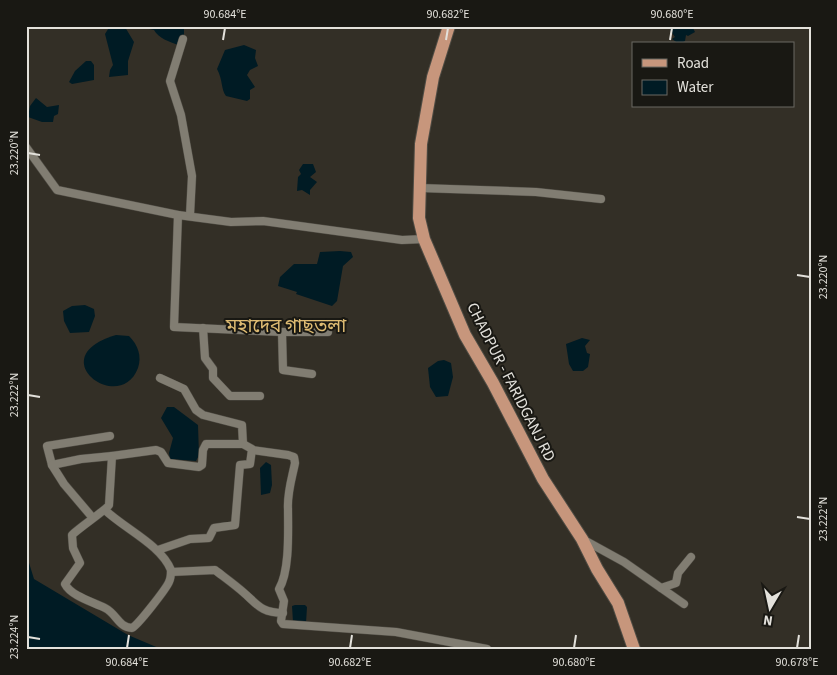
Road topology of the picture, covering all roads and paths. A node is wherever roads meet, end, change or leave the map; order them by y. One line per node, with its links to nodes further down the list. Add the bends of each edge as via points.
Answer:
1 (449, 26): 4 (main road, CHADPUR - FARIDGANJ RD, via 434,77 421,144)
2 (183, 39): 7 (street, via 170,81 181,115 192,176)
3 (26, 147): 6 (street, via 57,190)
4 (420, 188): 5 (street, via 536,192); 8 (main road, CHADPUR - FARIDGANJ RD, via 419,218)
5 (601, 199)
6 (178, 215): 7 (street); 9 (street, via 174,327)
7 (190, 215): 8 (street, via 231,222 263,221 402,240)
8 (424, 239): 22 (main road, CHADPUR - FARIDGANJ RD, via 465,335 543,479)
9 (203, 328): 10 (street); 14 (street, via 205,358 215,380 230,396)
10 (282, 332): 11 (street); 12 (street, via 283,370)
11 (328, 332)
12 (312, 374)
13 (160, 378): 16 (street, via 184,389 196,410 203,415 242,425)
14 (260, 396)
15 (110, 436): 19 (street, via 47,446)
16 (243, 444): 17 (street); 18 (street, via 206,444 199,467 168,462 162,452 156,450)
17 (252, 450): 23 (street, via 250,464 240,466 235,525 214,528 208,538 190,538); 28 (street, via 288,455 294,457 295,462 288,499 287,559 279,589 284,601)
18 (112, 456): 19 (street); 20 (street, via 110,497)
19 (52, 465): 21 (street)
20 (105, 510): 21 (street); 23 (street)
21 (92, 517): 25 (street, via 72,535 73,548 80,563 66,580 67,588 108,609 122,625 132,628 141,622 168,584)
22 (582, 539): 26 (street, via 624,562); 30 (main road, CHADPUR - FARIDGANJ RD, via 618,602)
23 (158, 550): 25 (street)
24 (690, 557): 26 (street, via 678,573 676,583)
25 (171, 572): 28 (street, via 215,570 255,605)
26 (661, 588): 27 (street)
27 (684, 604)
28 (283, 613): 29 (street, via 281,621 286,625 396,632)
29 (487, 649)
30 (634, 649)

